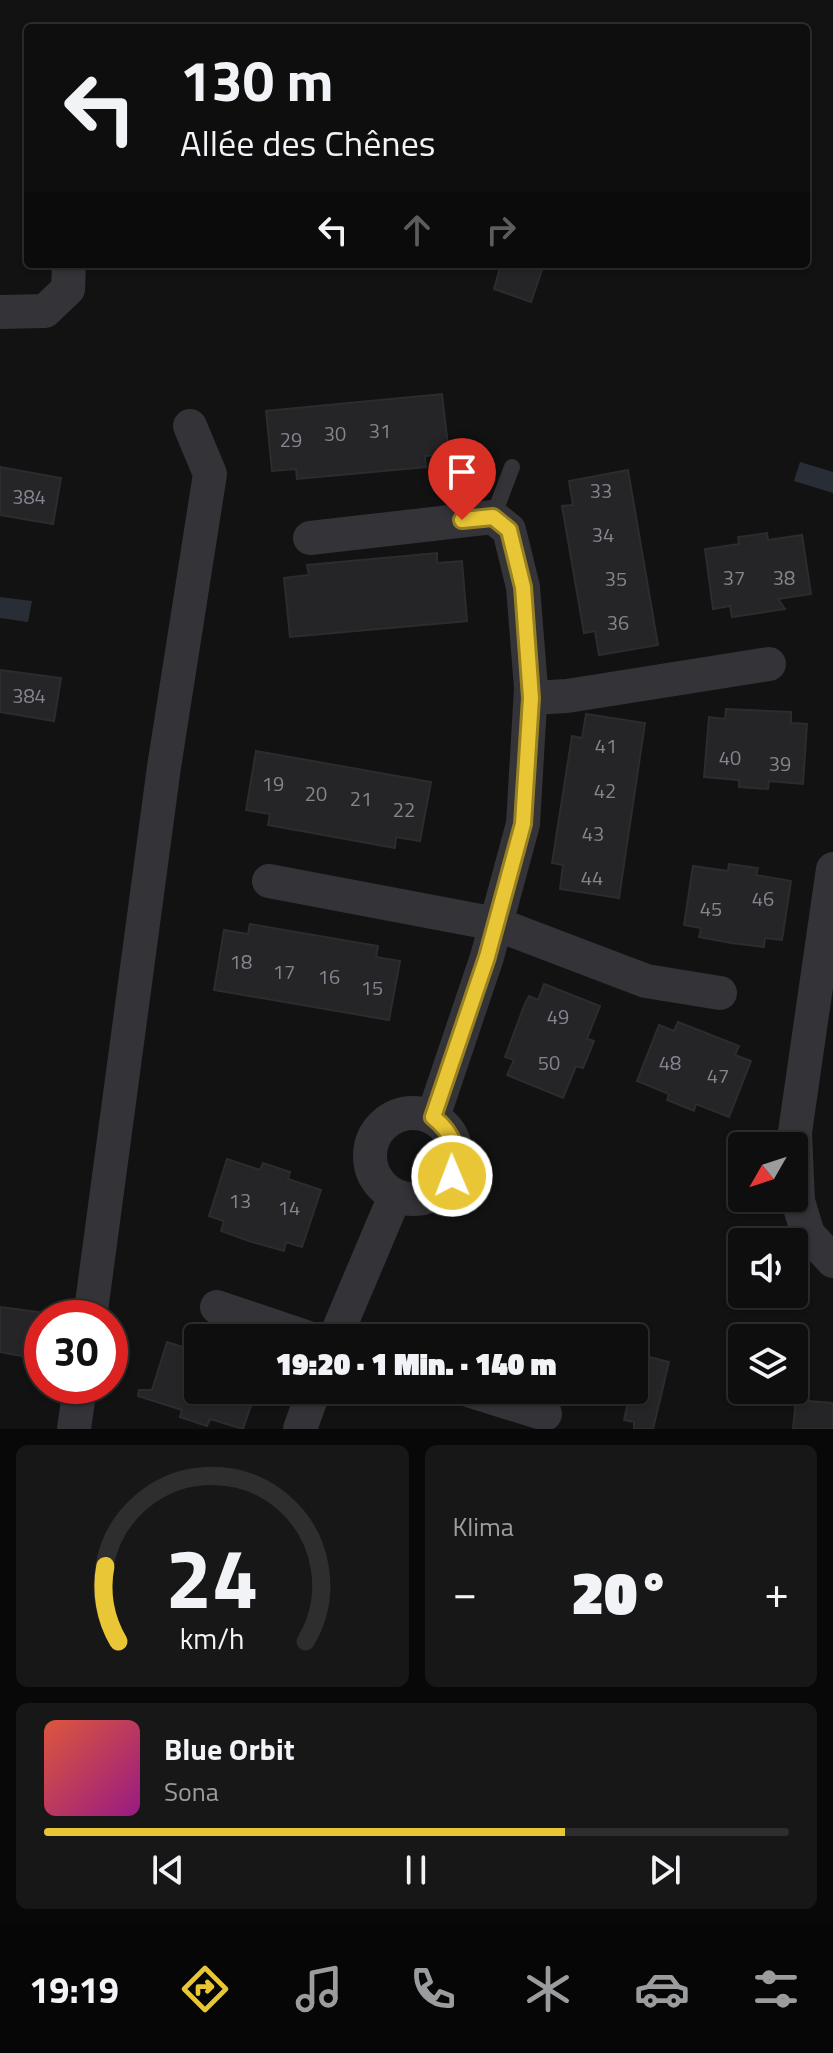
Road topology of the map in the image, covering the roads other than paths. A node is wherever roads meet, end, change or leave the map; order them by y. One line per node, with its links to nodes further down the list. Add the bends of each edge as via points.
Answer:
1 (69, 268): 2 (street, via 68,289 45,311)
2 (0, 312)
3 (190, 426): 16 (street, via 210,474 164,767)
4 (512, 467): 5 (lane)
5 (493, 517): 6 (street); 8 (street, via 509,530 523,587)
6 (310, 538)
7 (769, 664): 8 (street)
8 (531, 698): 11 (street, via 523,824)
9 (833, 869): 15 (street, via 795,1132 798,1201 808,1234)
10 (269, 881): 11 (street)
11 (496, 924): 12 (street, via 646,981); 13 (street)
12 (720, 993)
13 (433, 1117): 14 (street, via 454,1142 452,1176 428,1197); 14 (street, via 394,1116 370,1147 370,1166 379,1184)
14 (395, 1196): 19 (street)
15 (833, 1261)
16 (92, 1300)
17 (217, 1307): 18 (street)
18 (267, 1324)
19 (341, 1324)
20 (77, 1404): 24 (street)
21 (309, 1404): 25 (street)
22 (513, 1404): 23 (street)
23 (545, 1414)
24 (74, 1429)
25 (300, 1429)

